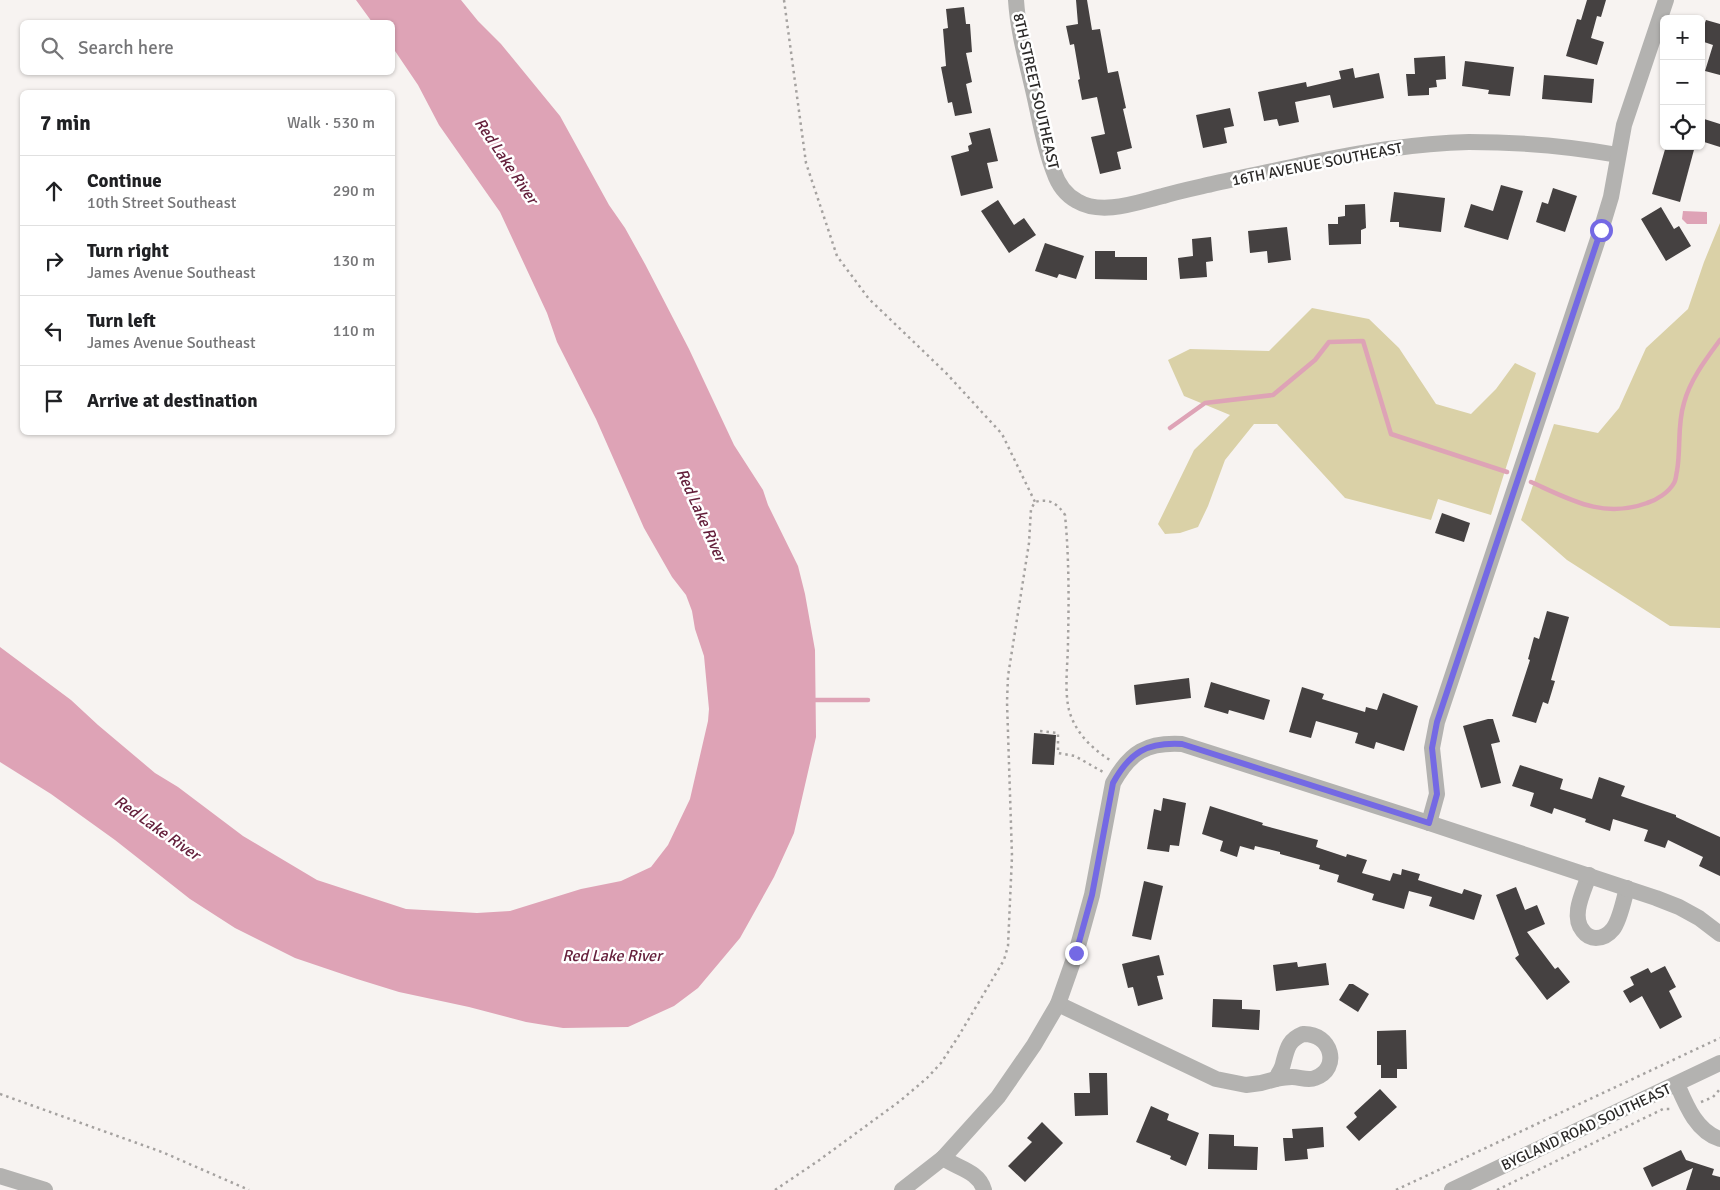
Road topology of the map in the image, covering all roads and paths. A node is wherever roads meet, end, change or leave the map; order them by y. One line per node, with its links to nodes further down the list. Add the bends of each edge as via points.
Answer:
1 (784, 0): 6 (path, via 806,163 836,256 869,299 947,374 1002,434)
2 (1016, 0): 5 (street, 8TH STREET SOUTHEAST, via 1020,35 1046,148 1054,174 1065,192)
3 (1666, 0): 4 (street, via 1628,112)
4 (1618, 155): 5 (street, 16TH AVENUE SOUTHEAST, via 1508,143 1427,145 1376,150 1316,162 1130,205 1108,208); 9 (street, via 1601,230 1437,722 1432,748 1437,794)
5 (1078, 202)
6 (1035, 502): 8 (path, via 1053,502 1065,514 1069,581 1069,709 1078,732); 27 (path, via 1031,509 1028,551 1008,676 1012,856 1008,946 1004,960 958,1037 927,1078)
7 (1040, 731): 8 (path, via 1058,733 1058,753 1075,756)
8 (1118, 773): 9 (street, via 1131,756 1153,746 1182,744); 13 (street, via 1108,805 1092,895)
9 (1429, 823): 10 (street)
10 (1589, 875): 11 (street); 11 (street, via 1577,920 1585,934 1591,937 1599,938 1614,928)
11 (1628, 888): 12 (street, via 1679,907)
12 (1720, 934)
13 (1058, 1004): 16 (street, via 1216,1080 1246,1085); 22 (street, via 998,1097)
14 (1720, 1038): 30 (path)
15 (1720, 1063): 17 (street, BYGLAND ROAD SOUTHEAST)
16 (1276, 1079)
17 (1677, 1084): 20 (street); 31 (street, BYGLAND ROAD SOUTHEAST)
18 (1720, 1089): 20 (path, via 1713,1097)
19 (0, 1094): 26 (path, via 162,1152)
20 (1689, 1108): 21 (street, via 1702,1128); 32 (path, via 1677,1113 1663,1109)
21 (1720, 1139)
22 (943, 1158): 24 (street); 29 (street, via 978,1178)
23 (0, 1176): 25 (street)
24 (920, 1185): 28 (street)
25 (44, 1190)
26 (249, 1190)
27 (775, 1190)
28 (902, 1190)
29 (984, 1190)
30 (1396, 1190)
31 (1452, 1190)
32 (1497, 1190)

